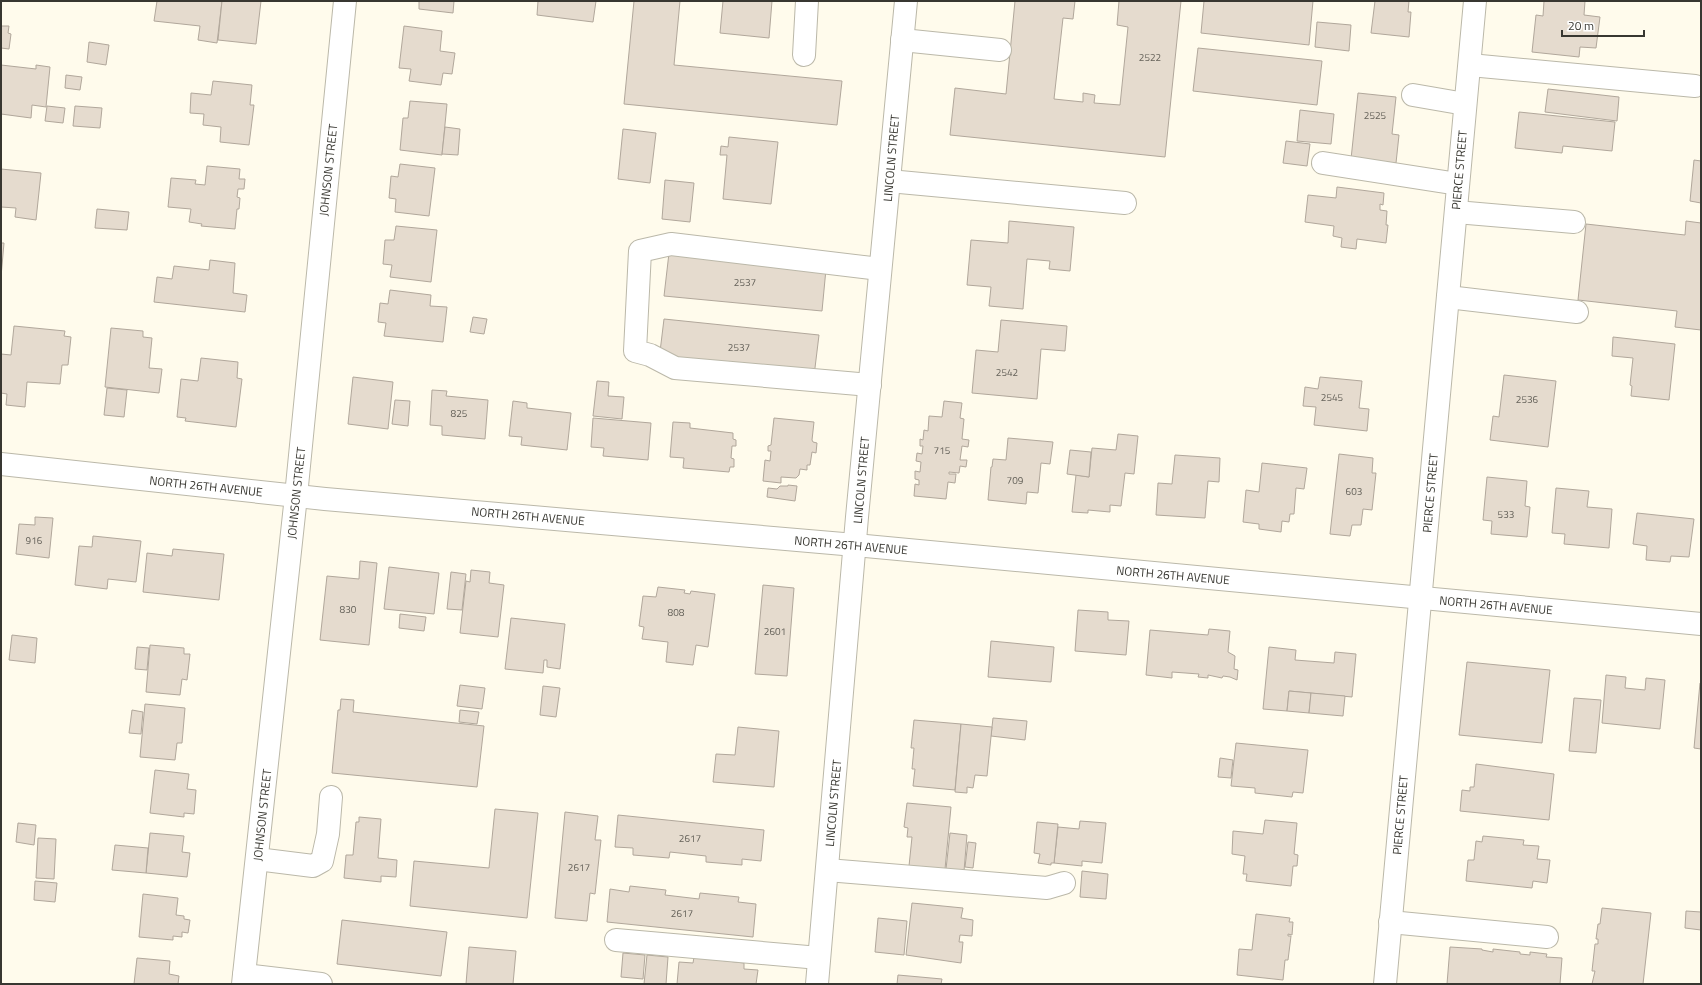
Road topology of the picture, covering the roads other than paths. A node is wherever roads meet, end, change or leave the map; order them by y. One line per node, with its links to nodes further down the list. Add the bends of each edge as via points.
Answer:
1 (345, 1): 23 (street, JOHNSON STREET)
2 (807, 1): 7 (street)
3 (906, 1): 5 (street, LINCOLN STREET)
4 (1474, 1): 8 (street, PIERCE STREET)
5 (902, 40): 6 (street); 13 (street, LINCOLN STREET)
6 (1000, 50)
7 (804, 55)
8 (1470, 65): 9 (street); 11 (street, PIERCE STREET)
9 (1695, 86)
10 (1413, 95): 11 (street)
11 (1465, 104): 14 (street, PIERCE STREET)
12 (1323, 163): 14 (street)
13 (889, 181): 15 (street); 18 (street, LINCOLN STREET)
14 (1458, 184): 16 (street, PIERCE STREET)
15 (1125, 203)
16 (1456, 212): 17 (street); 19 (street, PIERCE STREET)
17 (1574, 222)
18 (880, 269): 21 (street, LINCOLN STREET); 21 (street, via 671,244 640,250 635,351 650,355 675,368)
19 (1448, 297): 20 (street); 25 (street, PIERCE STREET)
20 (1577, 312)
21 (870, 385): 24 (street, LINCOLN STREET)
22 (1, 464): 23 (street, NORTH 26TH AVENUE)
23 (296, 496): 24 (street, NORTH 26TH AVENUE); 28 (street, JOHNSON STREET)
24 (855, 545): 25 (street, NORTH 26TH AVENUE); 29 (street, LINCOLN STREET)
25 (1420, 598): 26 (street, NORTH 26TH AVENUE); 31 (street, PIERCE STREET)
26 (1701, 624)
27 (331, 797): 28 (street, via 328,834 322,861 312,866)
28 (257, 859): 35 (street, JOHNSON STREET)
29 (827, 870): 30 (street, via 1047,888); 34 (street, LINCOLN STREET)
30 (1064, 883)
31 (1390, 922): 32 (street); 38 (street, PIERCE STREET)
32 (1547, 937)
33 (616, 940): 34 (street)
34 (819, 958): 37 (street, LINCOLN STREET)
35 (244, 979): 36 (street)
36 (321, 984)
37 (817, 984)
38 (1385, 984)

